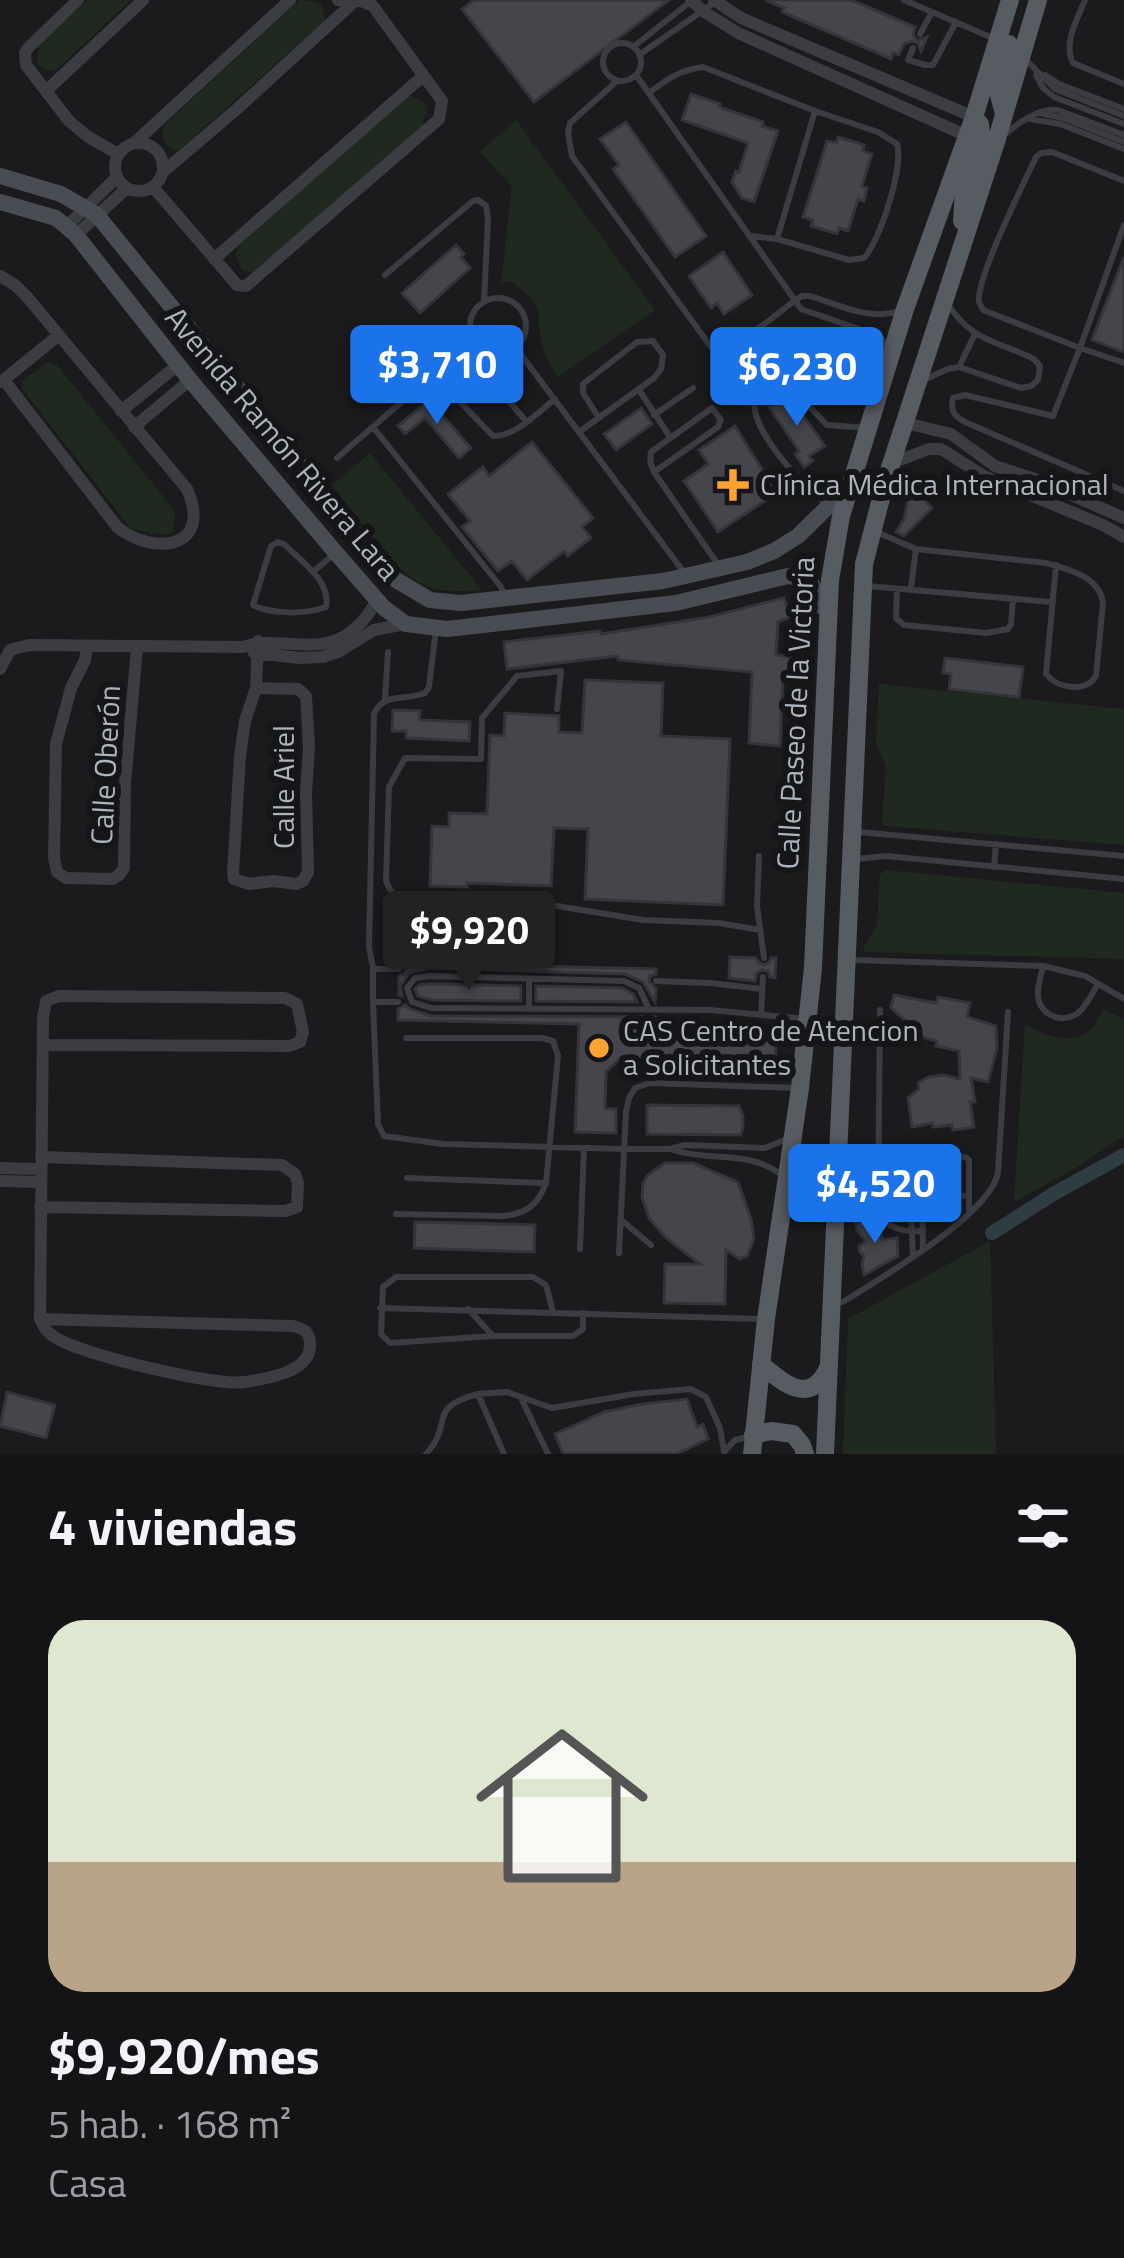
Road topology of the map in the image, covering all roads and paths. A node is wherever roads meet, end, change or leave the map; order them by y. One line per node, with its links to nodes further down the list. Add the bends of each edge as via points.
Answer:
1 (78, 0): 25 (street, via 25,52)
2 (143, 0): 25 (street)
3 (290, 0): 35 (street)
4 (338, 0): 10 (street)
5 (904, 0): 13 (lane)
6 (1010, 0): 16 (main road, Calle Paseo de la Victoria)
7 (1021, 0): 28 (main road, via 998,91)
8 (1038, 0): 20 (main road, Calle Paseo de la Victoria)
9 (1085, 0): 24 (lane, via 1070,58)
10 (356, 1): 22 (street, via 373,6); 37 (street)
11 (715, 1): 12 (lane); 29 (street)
12 (695, 3): 17 (lane); 19 (lane); 32 (street, via 757,42)
13 (932, 12): 14 (lane); 15 (lane)
14 (956, 22): 16 (lane); 18 (lane, via 933,64 908,60)
15 (920, 34)
16 (998, 41): 29 (main road, Calle Paseo de la Victoria)
17 (633, 47): 19 (lane); 23 (lane, via 614,45 605,55)
18 (914, 48)
19 (639, 55): 21 (lane)
20 (1026, 61): 28 (main road, Calle Paseo de la Victoria); 31 (lane); 31 (lane, via 1047,92)
21 (636, 75): 23 (lane); 26 (lane)
22 (423, 76): 49 (street); 49 (street, via 442,101 440,119 303,239 247,286)
23 (617, 81): 52 (lane, via 570,123 572,156 703,339 725,348)
24 (1124, 84)
25 (46, 91): 36 (street, via 69,121)
26 (649, 93): 27 (lane, via 670,76 703,67); 46 (lane)
27 (815, 111): 48 (lane); 48 (lane, via 890,137 900,161 864,258)
28 (1004, 115): 33 (main road, Calle Paseo de la Victoria)
29 (974, 116): 32 (main road, Calle Paseo de la Victoria); 47 (main road, via 981,133 964,193)
30 (1033, 116): 33 (lane); 34 (lane); 34 (lane, via 1058,110)
31 (1124, 117)
32 (967, 136): 55 (main road, Calle Paseo de la Victoria)
33 (996, 142): 47 (main road, Calle Paseo de la Victoria)
34 (1124, 142)
35 (134, 143): 36 (street); 37 (street, via 158,152)
36 (118, 154): 40 (street)
37 (163, 172): 41 (street)
38 (0, 176): 43 (street, Avenida Ramón Rivera Lara)
39 (1124, 181): 60 (lane, via 1052,152 1036,157 979,297 988,314)
40 (122, 183): 41 (street); 43 (street)
41 (153, 187): 49 (street)
42 (0, 202): 45 (street, via 56,218)
43 (92, 211): 45 (street); 86 (street, Avenida Ramón Rivera Lara)
44 (1124, 225): 60 (lane)
45 (72, 231): 64 (street, Avenida Ramón Rivera Lara)
46 (751, 236): 48 (lane); 52 (lane)
47 (964, 238): 53 (main road, Calle Paseo de la Victoria)
48 (777, 239)
49 (214, 259)
50 (386, 275): 54 (lane, via 478,200 488,219)
51 (0, 276): 57 (street)
52 (794, 300): 55 (lane, via 810,296 871,315); 62 (lane, via 801,310 879,336)
53 (944, 300): 56 (lane); 69 (main road, Calle Paseo de la Victoria)
54 (484, 301): 58 (lane, via 471,318); 59 (lane, via 518,306 526,327)
55 (905, 309): 62 (main road, Calle Paseo de la Victoria)
56 (975, 334): 65 (lane); 65 (lane, via 1034,359 1038,380 1021,388)
57 (58, 335): 68 (street); 73 (street)
58 (473, 340): 59 (lane, via 488,352); 61 (lane)
59 (516, 348): 72 (lane)
60 (1080, 348): 63 (lane); 87 (lane, via 1053,416 965,395 953,398 952,412)
61 (463, 349): 66 (lane); 76 (lane)
62 (892, 351): 80 (main road, Calle Paseo de la Victoria)
63 (1124, 363)
64 (178, 365): 67 (street, Avenida Ramón Rivera Lara); 73 (street)
65 (959, 367): 69 (lane)
66 (434, 374): 76 (lane, via 493,436); 79 (lane)
67 (190, 380): 78 (street); 88 (street, Avenida Ramón Rivera Lara)
68 (2, 381): 78 (street, via 118,528 171,544 191,528 195,508)
69 (917, 384): 77 (main road, Calle Paseo de la Victoria)
70 (693, 388): 74 (lane)
71 (638, 389): 74 (lane); 75 (lane); 75 (lane, via 663,363 648,339 583,384)
72 (555, 399): 76 (lane); 81 (lane)
73 (122, 411): 78 (street)
74 (654, 416): 82 (lane)
75 (599, 418): 81 (lane)
76 (526, 421)
77 (905, 423): 84 (main road, Calle Paseo de la Victoria); 90 (street, via 951,434 994,466)
78 (134, 427)
79 (373, 427): 83 (lane); 102 (lane)
80 (870, 428): 89 (main road, Calle Paseo de la Victoria); 89 (lane, via 827,425 787,383 770,384 753,401 779,454)
81 (579, 433): 98 (lane)
82 (670, 437): 85 (lane, via 651,452); 85 (lane, via 712,409 719,417 718,427)
83 (337, 458)
84 (892, 463): 91 (main road, Calle Paseo de la Victoria); 92 (street, via 928,449 947,451 976,472)
85 (654, 472): 96 (lane)
86 (310, 480): 88 (street); 106 (street, Avenida Ramón Rivera Lara, via 391,578)
87 (1124, 491)
88 (290, 497): 94 (street, Avenida Ramón Rivera Lara)
89 (835, 511): 96 (street, via 774,551); 108 (main road, Calle Paseo de la Victoria)
90 (1124, 518)
91 (872, 530): 93 (lane); 99 (main road, Calle Paseo de la Victoria)
92 (1124, 537)
93 (916, 549): 95 (lane); 101 (lane)
94 (336, 553): 97 (lane); 104 (street, Avenida Ramón Rivera Lara)
95 (1056, 566): 107 (lane); 107 (lane, via 1103,595 1090,684 1060,685 1046,674)
96 (720, 570): 98 (street)
97 (313, 572): 97 (lane, via 278,542 253,605 326,607 327,591)
98 (688, 577): 102 (street); 105 (street)
99 (863, 586): 100 (lane); 119 (main road, Calle Paseo de la Victoria)
100 (897, 588): 101 (lane); 103 (lane, via 896,618 904,625 987,633 1008,629)
101 (911, 589): 103 (lane)
102 (505, 598): 106 (street)
103 (1013, 599): 107 (lane)
104 (376, 600): 109 (street, Avenida Ramón Rivera Lara); 113 (street, via 337,642)
105 (694, 600): 108 (street, Avenida Ramón Rivera Lara, via 797,576); 110 (street, Avenida Ramón Rivera Lara)
106 (439, 602): 110 (street)
107 (1052, 603)
108 (829, 612): 145 (main road, Calle Paseo de la Victoria)
109 (406, 624): 110 (street, Avenida Ramón Rivera Lara); 113 (street, via 374,630 323,657)
110 (436, 629): 117 (lane, via 425,693)
111 (87, 647): 112 (street); 112 (street, Calle Oberón, via 55,756 54,858 66,878 112,879 124,868); 115 (street, via 18,647)
112 (136, 648): 113 (street)
113 (258, 648): 116 (street, Calle Ariel)
114 (388, 652): 117 (lane)
115 (0, 669)
116 (256, 688): 116 (street, Calle Ariel, via 240,756 234,879 298,884 308,872 307,695)
117 (385, 700): 130 (lane, via 374,714)
118 (557, 709): 126 (lane, via 561,670 517,676 482,718 481,759 404,758 389,787 386,880 394,896 538,903)
119 (854, 832): 120 (lane); 123 (main road, Calle Paseo de la Victoria)
120 (996, 844): 122 (lane); 124 (lane)
121 (759, 856): 126 (lane)
122 (1124, 856)
123 (853, 860): 124 (lane); 128 (main road, Calle Paseo de la Victoria)
124 (994, 867): 125 (lane)
125 (1124, 879)
126 (760, 930): 127 (lane)
127 (764, 958)
128 (848, 960): 129 (lane); 174 (main road, Calle Paseo de la Victoria)
129 (1043, 966): 135 (lane); 135 (lane, via 1038,997 1053,1017 1079,1013)
130 (373, 969): 131 (lane); 138 (lane)
131 (399, 969)
132 (763, 977): 136 (lane)
133 (529, 979): 140 (lane); 140 (lane, via 421,976 407,993 422,1007); 141 (lane, via 628,982)
134 (656, 981): 136 (lane)
135 (1098, 984): 137 (lane)
136 (762, 989): 144 (lane)
137 (1124, 999)
138 (373, 1002): 139 (lane); 150 (lane, via 383,1136)
139 (398, 1002)
140 (529, 1008): 141 (lane)
141 (649, 1009): 144 (lane)
142 (880, 1010): 168 (lane, via 878,1210 889,1226)
143 (1008, 1012): 165 (lane, via 996,1182)
144 (761, 1015): 145 (lane)
145 (808, 1019): 148 (main road, Calle Paseo de la Victoria)
146 (406, 1038): 150 (lane, via 553,1041)
147 (44, 1045): 147 (street, via 44,1005 59,996 285,998 300,1008 303,1032 290,1046); 156 (street)
148 (800, 1088): 149 (main road, Calle Paseo de la Victoria); 152 (lane, via 640,1085 629,1098)
149 (794, 1136): 153 (lane); 158 (main road, Calle Paseo de la Victoria)
150 (550, 1146): 151 (lane); 160 (lane)
151 (584, 1148): 152 (lane); 170 (lane)
152 (622, 1149): 153 (lane); 166 (lane)
153 (732, 1151): 158 (lane)
154 (919, 1156): 162 (lane, via 969,1160)
155 (0, 1168): 156 (street)
156 (41, 1169): 159 (street); 163 (street); 163 (street, via 282,1165 295,1174 299,1199 285,1210)
157 (407, 1178): 160 (lane)
158 (787, 1178): 180 (main road, Calle Paseo de la Victoria)
159 (0, 1181)
160 (546, 1183): 164 (lane, via 519,1215)
161 (922, 1193): 162 (lane); 167 (lane); 168 (lane, via 912,1202)
162 (969, 1196): 165 (lane)
163 (40, 1207): 179 (street)
164 (396, 1214)
165 (969, 1214): 171 (lane)
166 (620, 1219): 169 (lane); 172 (lane)
167 (923, 1231): 168 (lane); 171 (lane)
168 (911, 1232): 173 (lane)
169 (651, 1245)
170 (580, 1249)
171 (923, 1249): 173 (lane)
172 (619, 1253)
173 (913, 1257): 174 (lane)
174 (832, 1302): 183 (main road, Calle Paseo de la Victoria)
175 (380, 1308): 176 (lane); 177 (lane, via 383,1286 396,1277 533,1277 546,1285); 181 (lane, via 386,1342)
176 (468, 1309): 177 (lane); 181 (lane)
177 (553, 1312): 178 (lane)
178 (583, 1312): 180 (lane); 181 (lane, via 583,1329 573,1336)
179 (40, 1319): 179 (street, via 51,1336 85,1351 223,1382 297,1368 310,1352 306,1330 293,1325)
180 (766, 1319): 182 (main road, Calle Paseo de la Victoria)
181 (493, 1336)
182 (761, 1364): 183 (main road, via 800,1390); 186 (main road, Calle Paseo de la Victoria)
183 (829, 1366): 192 (main road, Calle Paseo de la Victoria)
184 (478, 1394): 185 (lane); 188 (lane, via 450,1403); 189 (lane)
185 (520, 1395): 187 (lane, via 552,1408 691,1389 706,1397); 190 (lane)
186 (752, 1445): 187 (lane, via 735,1441); 191 (main road, via 771,1431 793,1434)
187 (722, 1453)
188 (426, 1454)
189 (504, 1454)
190 (548, 1454)
191 (805, 1454)
192 (825, 1454)

